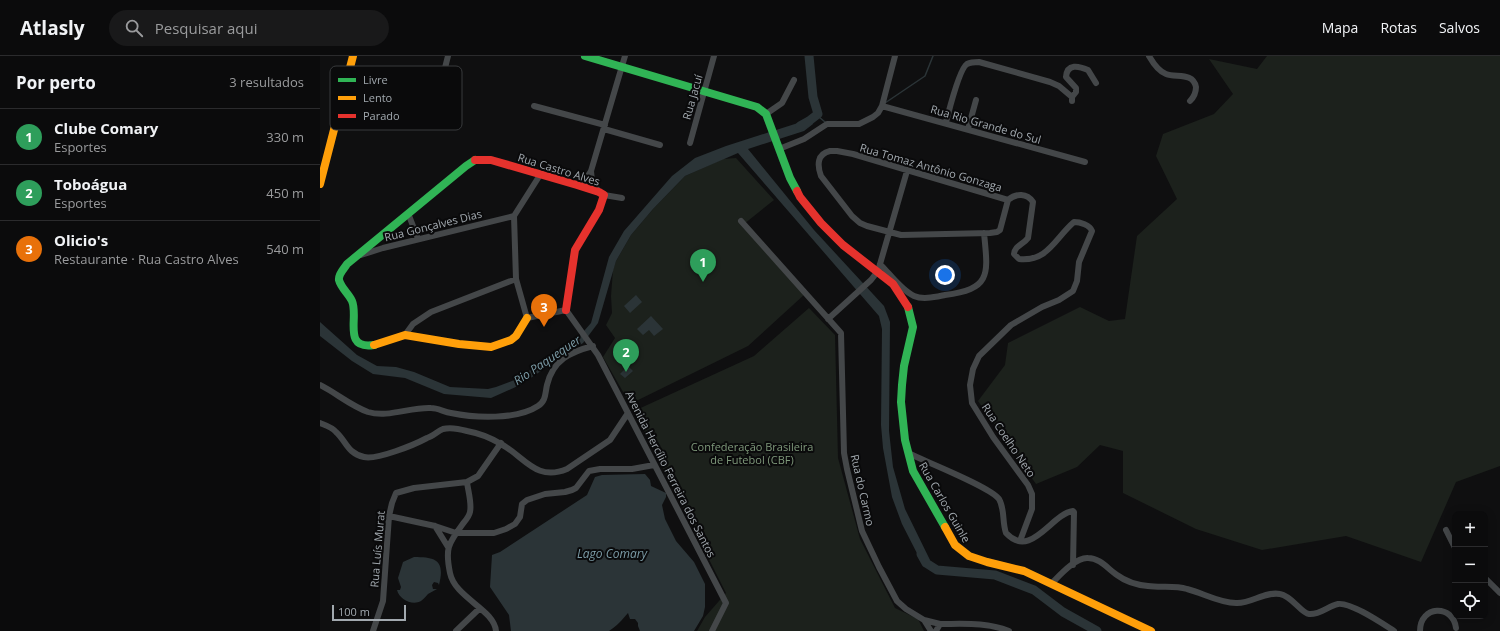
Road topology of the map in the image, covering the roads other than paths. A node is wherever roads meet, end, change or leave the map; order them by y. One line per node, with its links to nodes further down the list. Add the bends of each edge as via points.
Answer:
1 (354, 56): 8 (street)
2 (448, 56): 9 (street)
3 (586, 56): 10 (street)
4 (625, 56): 10 (street)
5 (714, 56): 13 (street, Rua Jacuí)
6 (895, 56): 17 (street)
7 (1149, 56): 15 (street, via 1166,74 1186,76 1193,81 1196,87)
8 (351, 66)
9 (445, 66)
10 (622, 66): 13 (street); 20 (street)
11 (794, 80): 18 (street, via 782,103)
12 (1096, 83): 19 (street, via 1088,70 1077,66 1070,68 1066,77 1076,88 1072,99 1059,86 1050,82 973,62 967,64 961,72)
13 (704, 92): 18 (street, via 757,107); 23 (street, Rua Jacuí)
14 (976, 100): 21 (street)
15 (1190, 101)
16 (534, 106): 20 (street)
17 (882, 106): 19 (street, Rua Rio Grande do Sul); 25 (street, via 867,122 852,125 827,124 804,139)
18 (766, 114): 25 (street, Rua Carlos Guinle)
19 (946, 122): 21 (street, Rua Rio Grande do Sul)
20 (604, 127): 24 (street); 27 (street)
21 (968, 129): 26 (street, Rua Rio Grande do Sul)
22 (334, 130): 30 (street)
23 (690, 143)
24 (660, 145)
25 (778, 146): 44 (street, Rua Carlos Guinle, via 794,188 809,210 843,245)
26 (1085, 162)
27 (591, 171): 31 (street, via 584,182); 32 (street, via 592,180)
28 (907, 171): 34 (street, Rua Tomaz Antônio Gonzaga); 38 (street); 38 (street, Rua Tomaz Antônio Gonzaga, via 837,151 824,152 820,158 818,168 821,176 852,216 864,224)
29 (540, 175): 31 (street, Rua Castro Alves); 35 (street, Rua Castro Alves, via 491,160 477,159); 36 (street)
30 (321, 179)
31 (577, 185): 32 (street, Rua Castro Alves)
32 (602, 194): 33 (street); 46 (street, Rua Castro Alves, via 599,210 575,250)
33 (622, 198)
34 (1008, 200): 39 (street, Rua Tomaz Antônio Gonzaga, via 1000,230); 62 (street, Rua Coelho Neto, via 1019,194 1033,202 1028,238 1014,251 1019,259 1030,259 1042,254 1074,222 1087,225 1092,231 1079,262 1073,291 1011,325 979,356 973,369 970,385 972,403 1032,494 1032,509)
35 (408, 213): 40 (street, Rua Castro Alves); 41 (street)
36 (514, 216): 41 (street, Rua Gonçalves Dias); 45 (street)
37 (741, 221): 48 (street, Rua do Carmo)
38 (890, 232): 39 (street, Rua Tomaz Antônio Gonzaga, via 906,236); 44 (street)
39 (984, 233): 44 (street, via 985,274 977,286 965,292 918,297 909,293)
40 (380, 238): 42 (street); 43 (street, Rua Castro Alves)
41 (418, 239): 42 (street, Rua Gonçalves Dias)
42 (383, 248): 43 (street, Rua Gonçalves Dias)
43 (358, 256): 49 (street, Rua Castro Alves, via 343,269 339,278 340,284 354,302 356,341 368,346)
44 (879, 267): 48 (street, via 866,284); 55 (street, Rua Carlos Guinle, via 908,306 912,320 902,385 903,426)
45 (516, 279): 47 (street); 49 (street, via 431,312 413,324)
46 (566, 310): 47 (street); 50 (street, Avenida Hercílio Ferreira dos Santos)
47 (527, 318): 49 (street, Rua Castro Alves, via 516,336 492,346 459,344)
48 (828, 319): 71 (street, Rua do Carmo, via 841,332 844,453 862,531 897,601)
49 (405, 335)
50 (593, 346): 51 (street, via 574,351 561,360 551,374 545,399 541,404 530,410 505,416 453,414 429,408 372,413); 52 (street, Avenida Hercílio Ferreira dos Santos)
51 (320, 385)
52 (628, 413): 54 (street, via 610,440 561,472 542,472); 56 (street, Avenida Hercílio Ferreira dos Santos)
53 (320, 423): 54 (street, via 334,430 351,451 370,458 424,440 444,429 467,431)
54 (501, 444): 57 (street, via 478,476)
55 (908, 453): 62 (street, via 970,481 996,496 1000,500 1006,533); 67 (street, Rua Carlos Guinle, via 913,471 952,541 961,552 981,561 1024,571)
56 (654, 464): 61 (street, via 632,469 594,469 589,471 572,490 527,500 522,504 518,520 506,529 489,534); 77 (street, Avenida Hercílio Ferreira dos Santos, via 726,603)
57 (467, 482): 58 (street, Rua Luís Murat, via 398,492); 61 (street, via 470,512)
58 (389, 516): 59 (street); 74 (street, Rua Luís Murat, via 383,601)
59 (435, 526): 61 (street); 63 (street)
60 (1446, 530): 64 (street)
61 (456, 533): 63 (street)
62 (1020, 541): 65 (street, via 1043,533 1067,512 1072,511 1075,515)
63 (448, 547): 70 (street, via 452,579 461,592)
64 (1454, 547)
65 (1073, 564): 67 (street); 82 (street, via 1084,558 1095,559 1133,583 1185,588 1237,603 1281,594 1310,615 1343,604)
66 (1488, 581): 69 (street)
67 (1052, 583): 81 (street, Rua Carlos Guinle)
68 (1500, 583): 69 (street)
69 (1498, 591)
70 (479, 609): 75 (street); 76 (street, via 493,620)
71 (924, 620): 72 (street); 78 (street, Rua do Carmo)
72 (940, 624): 79 (street); 80 (street, via 990,625)
73 (1456, 628): 83 (street, via 1451,616 1438,611 1425,616)
74 (372, 631)
75 (456, 631)
76 (496, 631)
77 (712, 631)
78 (931, 631)
79 (936, 631)
80 (1009, 631)
81 (1151, 631)
82 (1394, 631)
83 (1420, 631)

